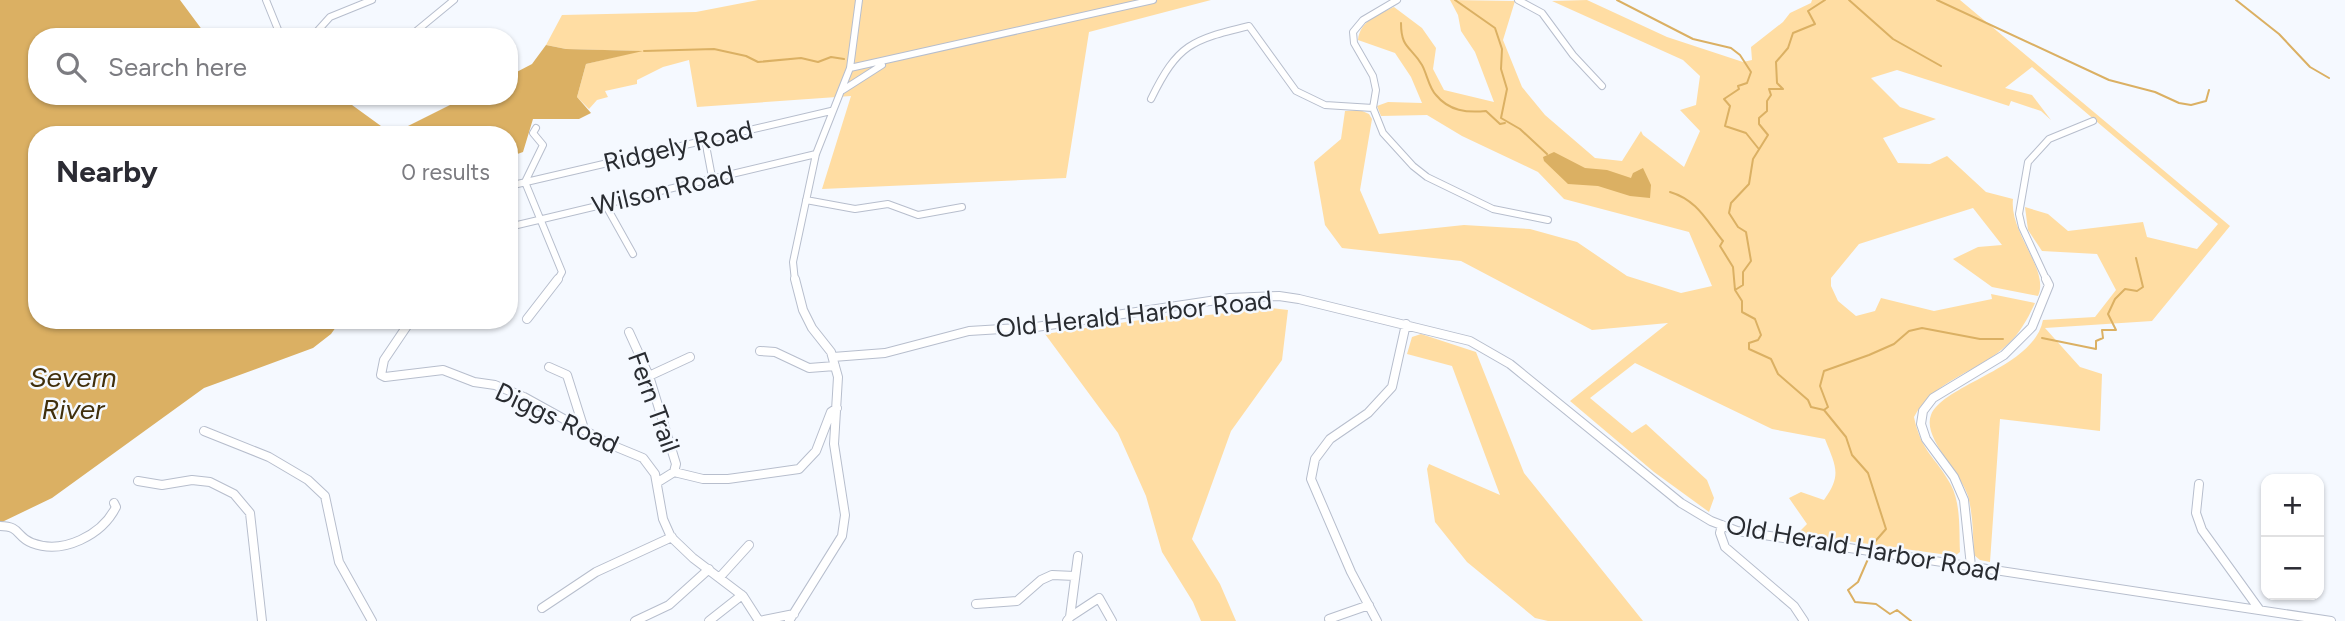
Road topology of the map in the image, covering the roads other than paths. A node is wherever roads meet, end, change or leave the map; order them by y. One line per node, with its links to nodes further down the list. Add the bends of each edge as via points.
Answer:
1 (266, 0): 8 (street)
2 (372, 0): 9 (street, via 330,16)
3 (454, 0): 10 (street)
4 (859, 0): 12 (street)
5 (1153, 0): 11 (street)
6 (1397, 0): 16 (street, via 1363,20 1353,32 1354,43 1373,76)
7 (1518, 0): 13 (street, via 1542,13)
8 (277, 28)
9 (317, 28)
10 (419, 28)
11 (901, 58): 12 (street); 14 (street, via 865,74)
12 (850, 68): 14 (street)
13 (1602, 86)
14 (839, 93): 17 (street)
15 (1151, 99): 16 (street, via 1167,64 1188,44 1249,26 1296,91 1325,105)
16 (1373, 108): 29 (street, via 1383,134 1427,177 1493,209)
17 (831, 111): 20 (street, Ridgely Road); 21 (street)
18 (2093, 121): 54 (street, via 2049,139 2028,162 2019,214 2049,285 2032,327 2004,355 1933,398 1923,411 1926,439 1954,477 1964,500)
19 (536, 128): 23 (street, via 533,133 543,145)
20 (705, 140): 22 (street); 23 (street, Ridgely Road)
21 (816, 154): 22 (street, Wilson Road); 25 (street)
22 (712, 177): 26 (street, Wilson Road)
23 (525, 182): 24 (street, Ridgely Road); 28 (street)
24 (518, 184)
25 (806, 200): 27 (street, via 855,209 888,204 918,215); 38 (street, via 793,271 806,318)
26 (605, 204): 28 (street, Wilson Road); 31 (street)
27 (962, 206)
28 (540, 219): 30 (street, Wilson Road); 32 (street, via 562,272)
29 (1548, 220)
30 (518, 225)
31 (634, 254)
32 (527, 319)
33 (1406, 324): 38 (street, Old Herald Harbor Road, via 1318,303 1256,296 1036,327 962,332); 49 (street, Old Herald Harbor Road, via 1470,341 1496,355 1681,503); 60 (street, via 1392,387 1368,413 1331,439 1315,459 1311,479)
34 (405, 329): 42 (street, Diggs Road, via 384,360 381,372 385,377 443,370 502,387)
35 (629, 332): 40 (street, Fern Trail)
36 (760, 352): 38 (street, Old Herald Harbor Road, via 775,352 809,368)
37 (690, 357): 40 (street)
38 (834, 362): 41 (street)
39 (549, 367): 42 (street, via 567,375)
40 (649, 376): 44 (street, Fern Trail, via 676,464)
41 (838, 408): 44 (street, via 831,412 816,451 792,471 728,479); 63 (street, via 834,443 844,505 842,536)
42 (584, 429): 46 (street, Diggs Road, via 650,463)
43 (204, 431): 67 (street, via 293,470 325,496 337,555)
44 (674, 472): 46 (street)
45 (138, 481): 66 (street, via 173,485 193,480 242,499 250,513)
46 (658, 482): 51 (street, via 658,502)
47 (2199, 484): 62 (street, via 2196,513 2202,530)
48 (114, 503): 50 (street, via 114,514 84,538 47,546 30,542 12,525)
49 (1722, 525): 54 (street, Old Herald Harbor Road, via 1766,536); 73 (street, via 1725,547 1794,606)
50 (0, 526)
51 (672, 537): 55 (street); 61 (street, via 596,572)
52 (749, 545): 57 (street)
53 (1078, 556): 56 (street)
54 (1971, 566): 62 (street, Old Herald Harbor Road)
55 (709, 569): 57 (street); 68 (street, via 669,605)
56 (1075, 576): 59 (street, via 1052,575 1017,601); 64 (street)
57 (720, 577): 58 (street)
58 (742, 595): 69 (street); 70 (street)
59 (976, 604)
60 (1369, 605): 65 (street); 72 (street)
61 (542, 608)
62 (2259, 609): 74 (street, Old Herald Harbor Road)
63 (792, 617): 70 (street)
64 (1069, 619): 71 (street, via 1099,598)
65 (1329, 619)
66 (262, 621)
67 (372, 621)
68 (635, 621)
69 (709, 621)
70 (759, 621)
71 (1112, 621)
72 (1377, 621)
73 (1804, 621)
74 (2331, 621)

